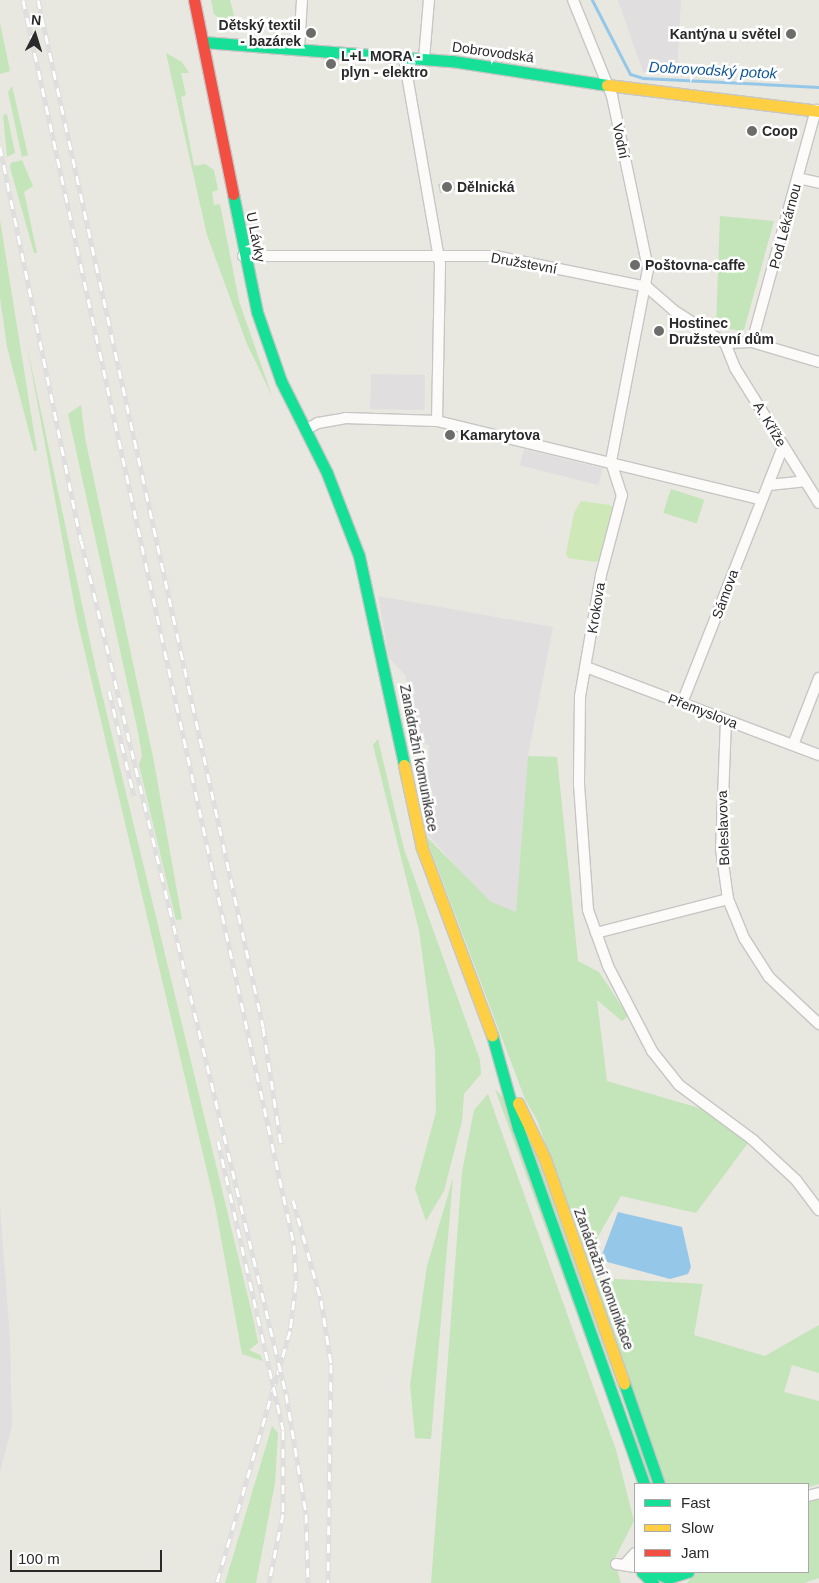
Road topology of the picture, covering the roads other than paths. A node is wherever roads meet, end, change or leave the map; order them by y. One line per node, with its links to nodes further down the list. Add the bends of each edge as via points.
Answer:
1 (194, 0): 5 (main road)
2 (302, 0): 6 (street)
3 (429, 0): 8 (street)
4 (573, 0): 9 (street, Vodní)
5 (204, 42): 6 (main road, Dobrovodská, via 229,40); 13 (main road, U Lávky)
6 (299, 49): 7 (main road, Dobrovodská)
7 (404, 58): 8 (main road, Dobrovodská); 14 (street)
8 (424, 59): 9 (main road, Dobrovodská)
9 (608, 85): 10 (main road, Dobrovodská); 15 (street, Vodní, via 647,260)
10 (818, 110): 11 (street, Pod Lékárnou)
11 (798, 178): 12 (street); 16 (street, Pod Lékárnou)
12 (819, 183)
13 (243, 256): 14 (street, Družstevní); 20 (main road, U Lávky, via 268,347)
14 (438, 256): 15 (street, Družstevní, via 496,256); 19 (street)
15 (648, 287): 17 (street, via 673,310); 22 (street)
16 (752, 342): 17 (street); 18 (street)
17 (725, 343): 21 (street, A. Kříže, via 736,368)
18 (819, 362)
19 (437, 421): 20 (street, via 345,418 318,423); 22 (street)
20 (307, 430): 36 (main road, Zanádražní komunikace, via 361,565 422,848)
21 (783, 446): 23 (street, A. Kříže); 24 (street, Sámova)
22 (611, 462): 25 (street); 27 (street, Krokova, via 622,495 601,575)
23 (804, 481): 24 (street); 26 (street, A. Kříže)
24 (769, 485): 25 (street, Sámova)
25 (760, 499): 29 (street, Sámova)
26 (819, 503)
27 (586, 667): 29 (street, Přemyslova); 34 (street, Krokova, via 580,697 579,784 584,887)
28 (819, 678): 31 (street)
29 (682, 703): 30 (street, Přemyslova)
30 (726, 720): 31 (street, Přemyslova); 33 (street, Boleslavova, via 721,849)
31 (794, 745): 32 (street, Přemyslova)
32 (819, 755)
33 (728, 899): 34 (street); 35 (street, Boleslavova, via 744,938 769,977)
34 (596, 934): 37 (street, Krokova, via 608,966 652,1051 678,1085 753,1140 796,1180)
35 (819, 1024)
36 (510, 1090): 38 (main road, Zanádražní komunikace, via 518,1128); 39 (main road, Zanádražní komunikace, via 545,1159)
37 (819, 1210)
38 (644, 1483)
39 (659, 1483)
40 (634, 1554): 41 (street)
41 (626, 1565)
42 (644, 1573): 44 (main road)
43 (681, 1577): 44 (main road)
44 (657, 1578)

